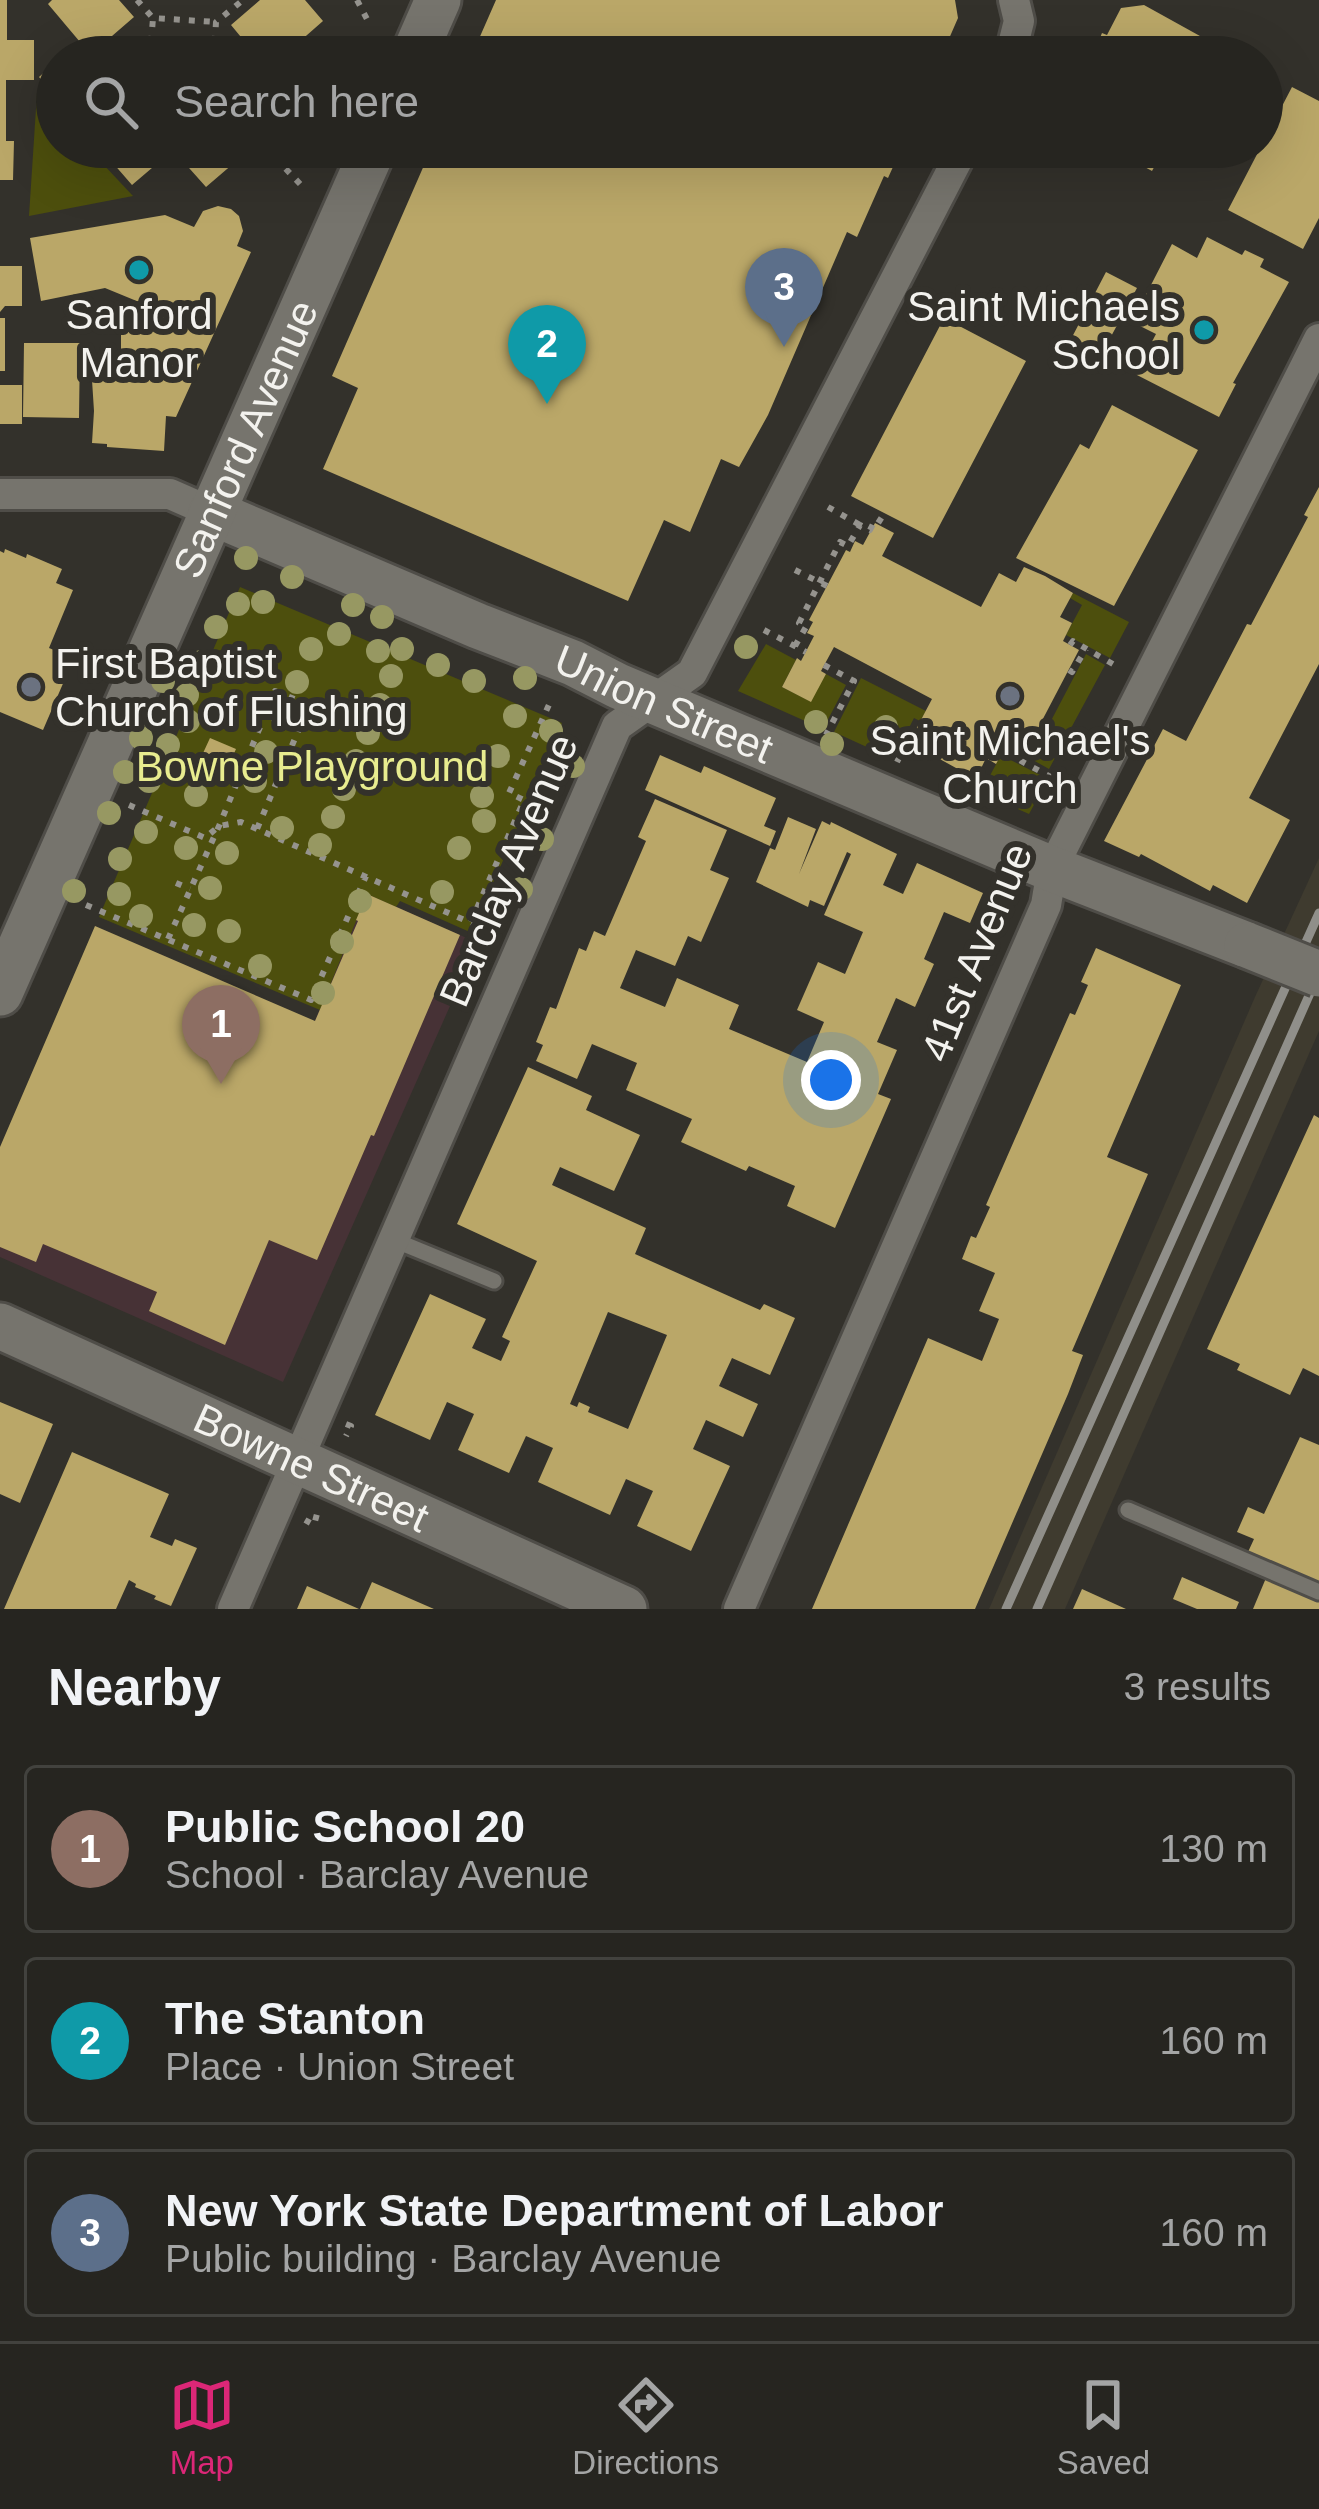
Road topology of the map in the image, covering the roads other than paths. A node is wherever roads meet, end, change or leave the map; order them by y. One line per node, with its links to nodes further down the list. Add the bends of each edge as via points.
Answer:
1 (437, 0): 3 (street)
2 (1014, 0): 4 (street)
3 (422, 36)
4 (1015, 36)
5 (365, 168): 9 (street, Sanford Avenue)
6 (953, 168): 10 (street, Barclay Avenue, via 692,673)
7 (1319, 339): 11 (street, 41st Avenue)
8 (0, 494): 9 (street, Union Street, via 170,494)
9 (211, 512): 10 (street, Union Street); 13 (street, Sanford Avenue)
10 (654, 700): 11 (street, Union Street); 14 (street, Barclay Avenue, via 616,726)
11 (1052, 869): 12 (street, Union Street, bridge); 22 (street, 41st Avenue, via 1046,905)
12 (1319, 974)
13 (0, 993)
14 (394, 1240): 15 (lane); 17 (street, Barclay Avenue)
15 (494, 1281)
16 (0, 1326): 17 (street, Bowne Street)
17 (298, 1461): 20 (street, Barclay Avenue); 21 (street, Bowne Street)
18 (1129, 1510): 19 (lane)
19 (1319, 1592)
20 (233, 1609)
21 (624, 1609)
22 (739, 1609)

